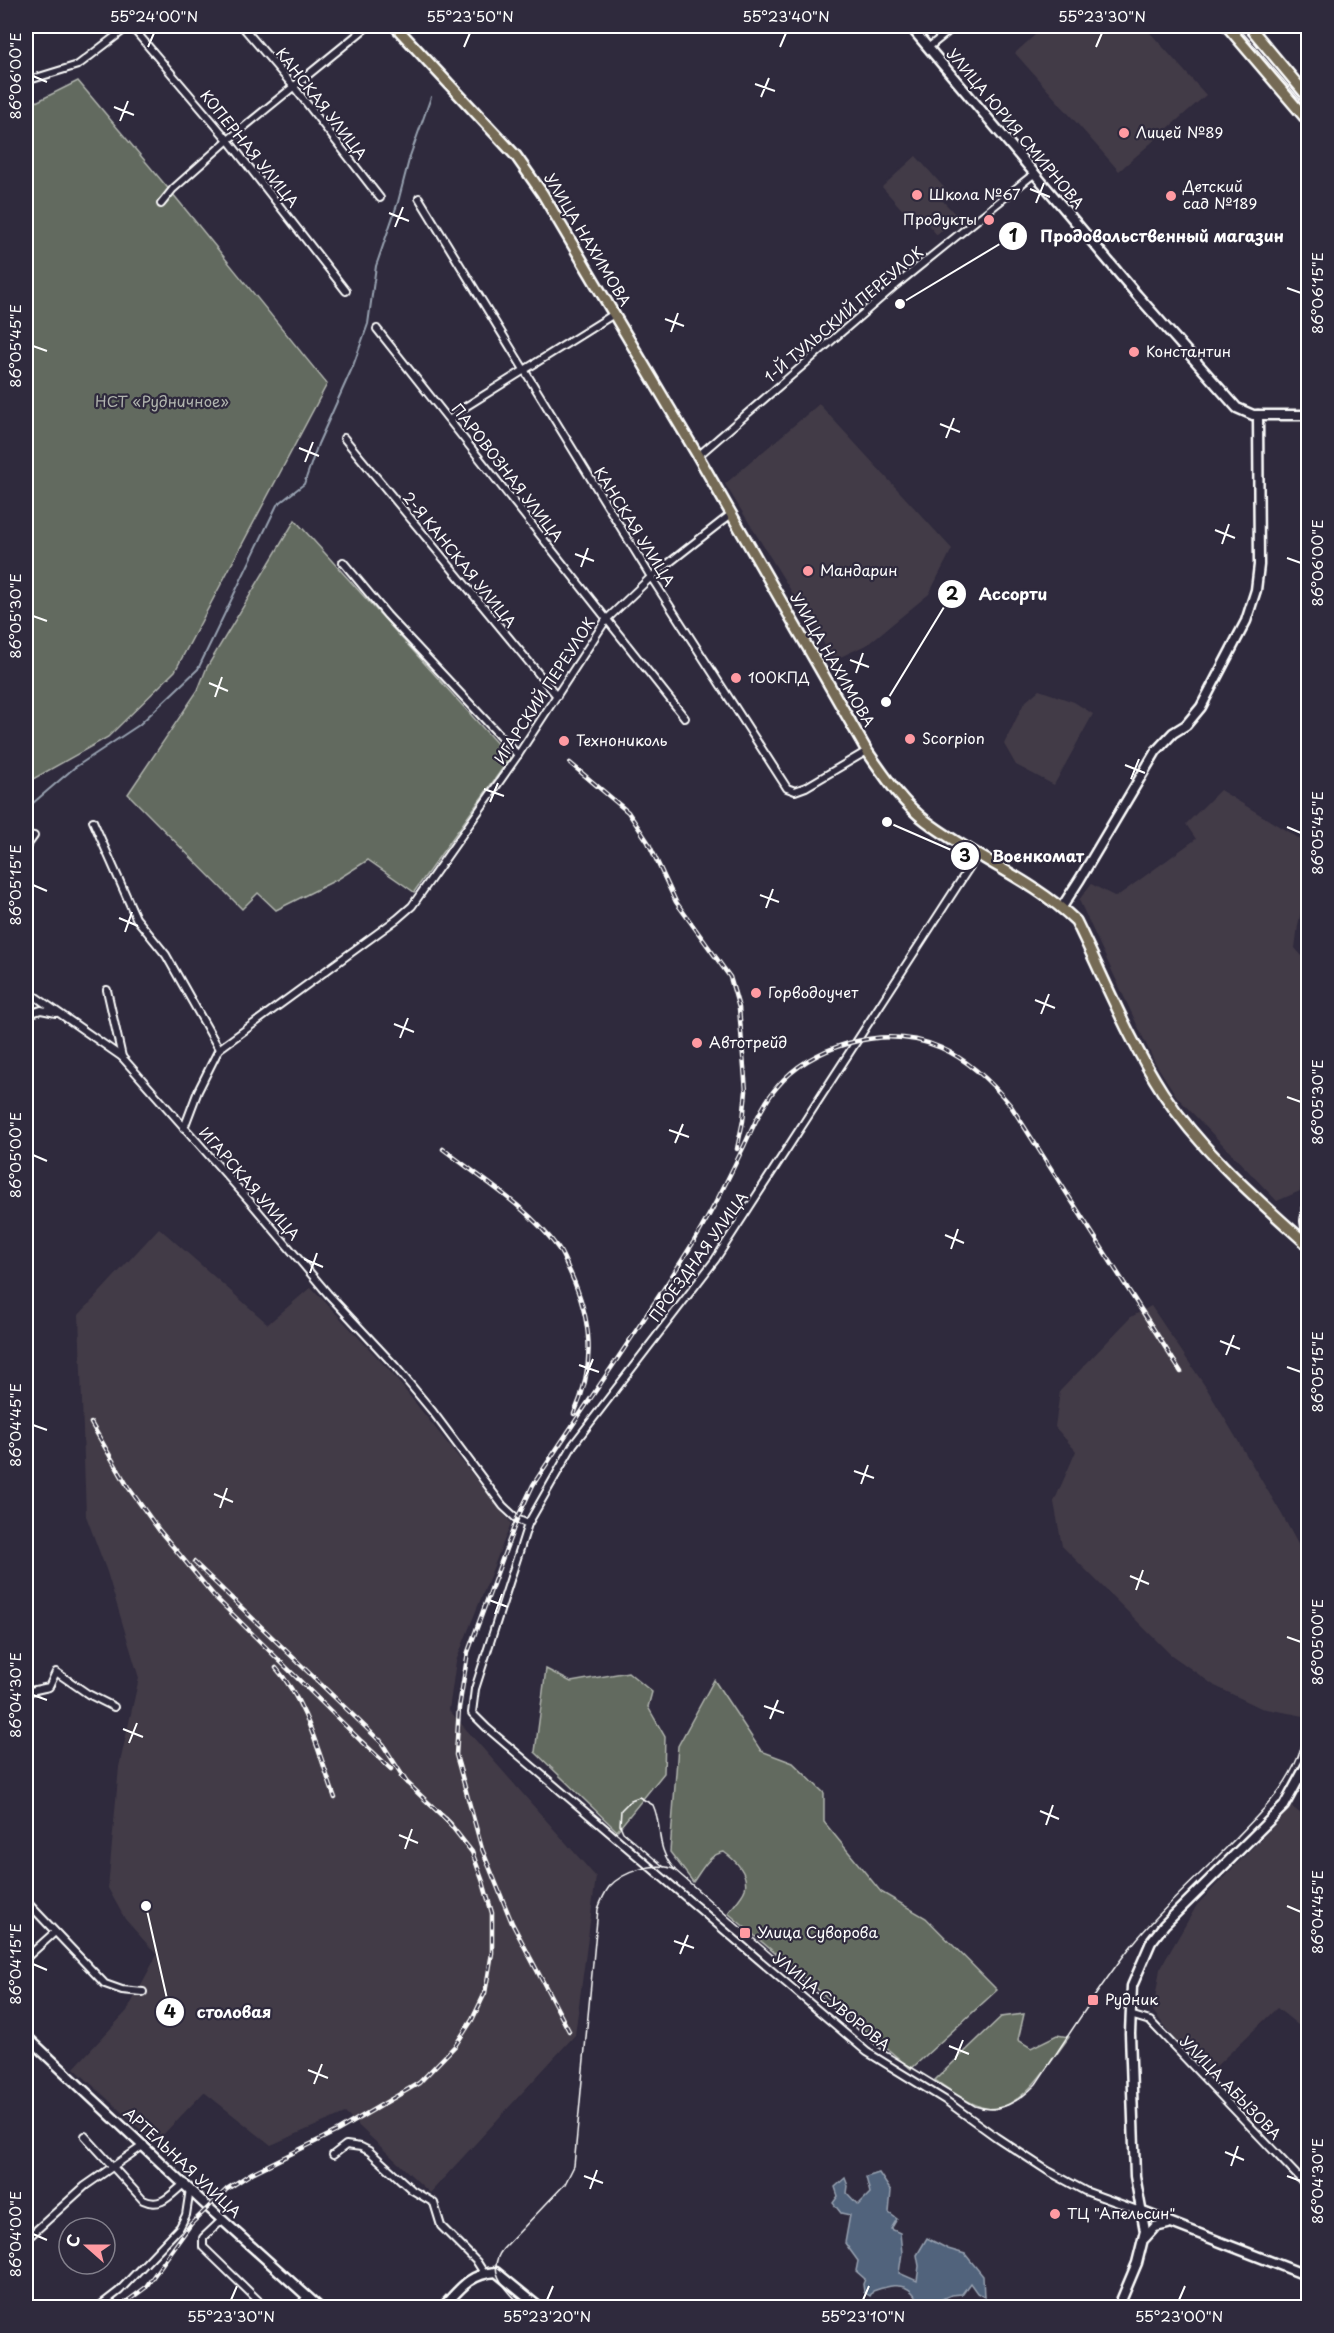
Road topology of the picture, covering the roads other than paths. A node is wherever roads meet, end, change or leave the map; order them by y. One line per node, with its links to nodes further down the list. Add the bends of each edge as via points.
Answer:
1 (130, 26): 10 (street, via 78,65); 14 (street, КОПЕРНАЯ УЛИЦА)
2 (242, 26): 11 (street, КАНСКАЯ УЛИЦА)
3 (368, 26): 11 (street)
4 (395, 26): 20 (main road, УЛИЦА НАХИМОВА, via 516,156)
5 (910, 26): 9 (main road, УЛИЦА ЮРИЯ СМИРНОВА)
6 (954, 26): 9 (street)
7 (1227, 26): 13 (main road)
8 (1249, 26): 12 (main road)
9 (929, 47): 15 (main road, УЛИЦА ЮРИЯ СМИРНОВА)
10 (26, 81)
11 (294, 87): 14 (street); 16 (street, КАНСКАЯ УЛИЦА)
12 (1308, 97)
13 (1308, 121)
14 (228, 140): 18 (street); 19 (street, КОПЕРНАЯ УЛИЦА)
15 (1035, 172): 23 (main road, УЛИЦА ЮРИЯ СМИРНОВА, via 1231,402 1242,411); 27 (street, 1-Й ТУЛЬСКИЙ ПЕРЕУЛОК)
16 (380, 198)
17 (418, 198): 22 (street, КАНСКАЯ УЛИЦА)
18 (161, 204)
19 (346, 291)
20 (615, 314): 22 (street); 27 (main road, УЛИЦА НАХИМОВА)
21 (377, 329): 25 (street, ПАРОВОЗНАЯ УЛИЦА)
22 (524, 372): 25 (street); 30 (street, КАНСКАЯ УЛИЦА)
23 (1258, 415): 24 (main road); 40 (main road, via 1259,566 1246,621 1201,707 1156,751)
24 (1308, 415)
25 (450, 420): 31 (street, ПАРОВОЗНАЯ УЛИЦА)
26 (344, 438): 32 (street, 2-Я КАНСКАЯ УЛИЦА)
27 (698, 456): 28 (main road, УЛИЦА НАХИМОВА)
28 (730, 514): 30 (street, ИГАРСКИЙ ПЕРЕУЛОК); 34 (main road, УЛИЦА НАХИМОВА)
29 (344, 562): 35 (street, via 387,615)
30 (651, 577): 31 (street, ИГАРСКИЙ ПЕРЕУЛОК); 34 (street, КАНСКАЯ УЛИЦА, via 787,788 795,791 806,787)
31 (606, 620): 32 (street, ИГАРСКИЙ ПЕРЕУЛОК); 33 (street, ПАРОВОЗНАЯ УЛИЦА)
32 (557, 696): 35 (street, ИГАРСКИЙ ПЕРЕУЛОК)
33 (685, 718)
34 (867, 751): 39 (main road, УЛИЦА НАХИМОВА, via 915,811)
35 (518, 755): 45 (street, ИГАРСКИЙ ПЕРЕУЛОК, via 412,906)
36 (93, 821): 45 (street, via 136,918 166,955)
37 (34, 836): 38 (street)
38 (26, 847)
39 (978, 854): 40 (main road, УЛИЦА НАХИМОВА); 51 (street, ПРОЕЗДНАЯ УЛИЦА, via 715,1260 573,1445)
40 (1062, 907): 50 (main road, УЛИЦА НАХИМОВА, via 1076,921 1142,1058 1174,1108 1218,1162)
41 (107, 990): 46 (street)
42 (26, 992): 44 (street, ИГАРСКАЯ УЛИЦА)
43 (26, 1006): 44 (street, via 35,1012)
44 (57, 1013): 46 (street, ИГАРСКАЯ УЛИЦА)
45 (219, 1048): 47 (street, ИГАРСКИЙ ПЕРЕУЛОК)
46 (122, 1057): 47 (street, ИГАРСКАЯ УЛИЦА)
47 (184, 1128): 51 (street, ИГАРСКАЯ УЛИЦА, via 395,1366 503,1506)
48 (1308, 1206): 49 (main road)
49 (1308, 1233)
50 (1308, 1245)
51 (528, 1524): 52 (street, ПРОЕЗДНАЯ УЛИЦА)
52 (475, 1689): 68 (street, УЛИЦА СУВОРОВА, via 472,1713 478,1721 867,2052 1048,2171 1085,2191)
53 (26, 1692): 54 (street, via 49,1687 56,1672)
54 (114, 1707)
55 (1308, 1762): 60 (main road, via 1284,1806 1164,1924 1151,1942 1132,1986)
56 (26, 1901): 57 (street)
57 (55, 1932): 58 (street); 59 (street, via 105,1984)
58 (26, 1958)
59 (143, 1992)
60 (1130, 2015): 67 (street, УЛИЦА АБЫЗОВА, via 1150,2021); 68 (main road, via 1135,2176)
61 (26, 2036): 63 (main road, АРТЕЛЬНАЯ УЛИЦА)
62 (86, 2136): 65 (street)
63 (144, 2145): 65 (street); 66 (main road, АРТЕЛЬНАЯ УЛИЦА)
64 (333, 2155): 73 (street, via 346,2145 369,2151 412,2190 434,2203 441,2226)
65 (113, 2167): 66 (street, via 143,2200 152,2204); 71 (street, via 85,2186)
66 (188, 2186): 69 (main road, АРТЕЛЬНАЯ УЛИЦА); 76 (street, via 186,2215 180,2227 119,2291)
67 (1308, 2187)
68 (1143, 2212): 70 (main road, УЛИЦА СУВОРОВА); 72 (main road)
69 (222, 2220): 75 (main road, АРТЕЛЬНАЯ УЛИЦА); 77 (street, via 203,2238 203,2247)
70 (1172, 2223): 72 (main road, via 1155,2227); 74 (main road, УЛИЦА СУВОРОВА)
71 (31, 2235)
72 (1145, 2239): 82 (main road)
73 (484, 2273): 80 (main road, via 470,2278); 81 (main road, via 501,2274)
74 (1308, 2276)
75 (308, 2297): 78 (street); 79 (main road, АРТЕЛЬНАЯ УЛИЦА)
76 (97, 2307)
77 (266, 2307)
78 (297, 2307)
79 (320, 2307)
80 (442, 2307)
81 (540, 2307)
82 (1118, 2307)

